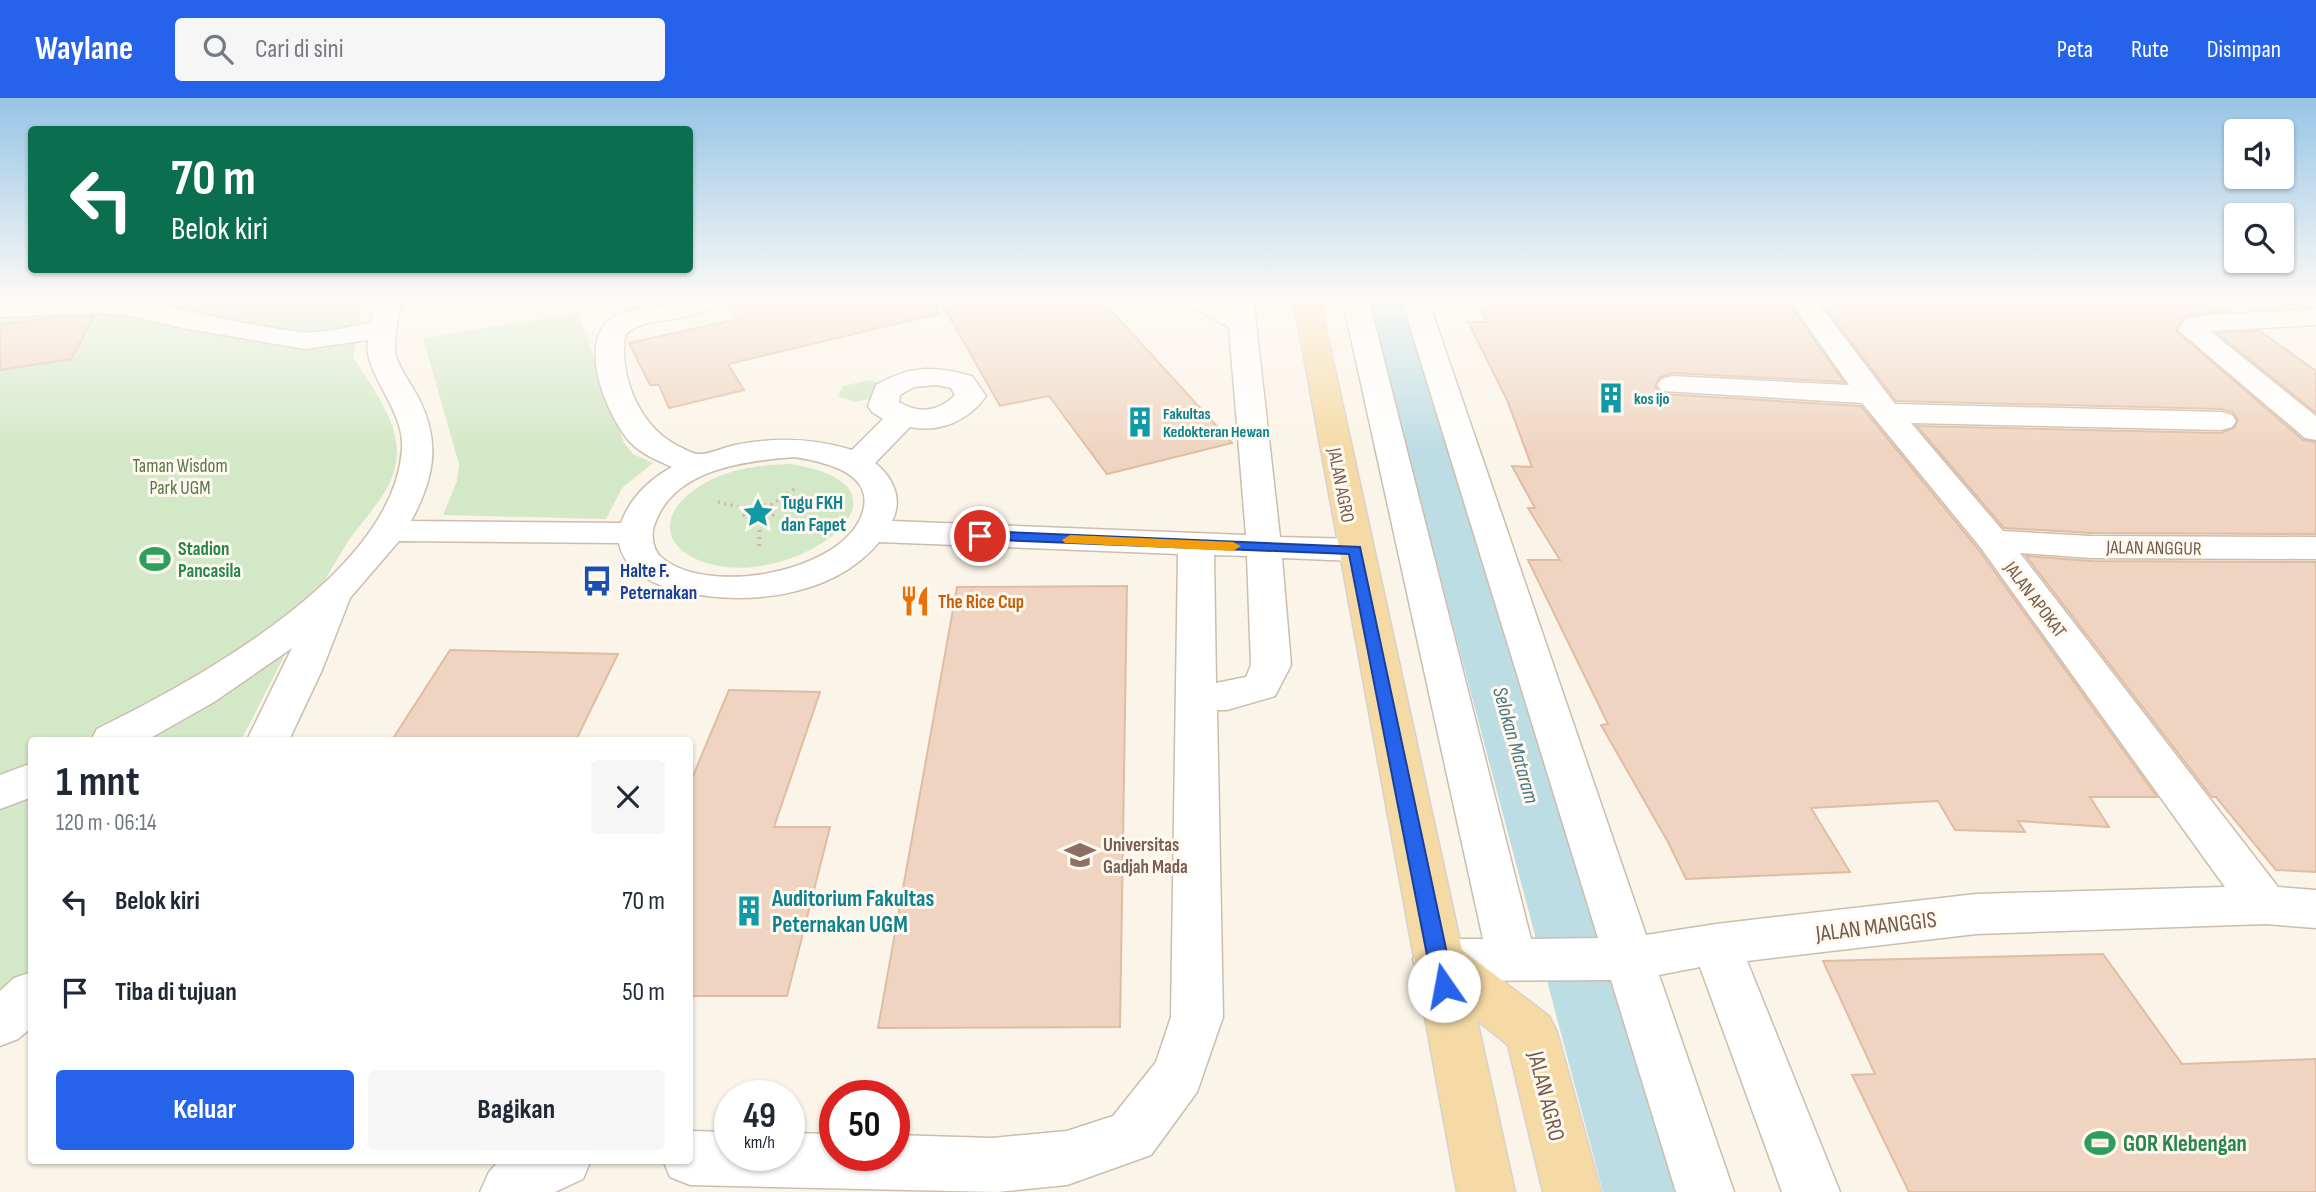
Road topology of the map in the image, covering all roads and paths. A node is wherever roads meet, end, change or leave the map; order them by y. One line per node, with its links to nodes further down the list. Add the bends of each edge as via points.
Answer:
1 (383, 348): 21 (street, via 382,357 412,415 418,444 409,494)
2 (608, 348): 15 (street, via 616,387 634,426 654,446)
3 (1245, 348): 26 (street)
4 (1316, 348): 28 (main road, JALAN AGRO)
5 (1367, 348): 41 (street)
6 (1430, 348): 39 (street)
7 (1838, 348): 10 (street, JALAN APOKAT)
8 (2214, 348): 13 (street)
9 (1672, 385): 10 (street)
10 (1879, 404): 12 (street); 24 (street, JALAN APOKAT)
11 (901, 418): 14 (street)
12 (2221, 421)
13 (2316, 431)
14 (857, 464): 15 (street, via 831,453 794,448 755,450); 22 (street, via 874,480 882,499)
15 (697, 466): 23 (street, via 652,496)
16 (801, 484): 18 (path)
17 (712, 501): 19 (path)
18 (771, 505): 19 (path); 20 (path, via 776,510 774,516)
19 (748, 509): 20 (path, via 744,517)
20 (760, 522): 29 (path)
21 (390, 531): 23 (street); 30 (street)
22 (872, 531): 23 (street, via 834,563 797,578 756,587 715,588 679,581 650,566 635,545); 25 (street)
23 (633, 533)
24 (1993, 541): 27 (street, JALAN ANGGUR, via 2091,547); 36 (street, JALAN APOKAT)
25 (1196, 545): 26 (street); 31 (street)
26 (1264, 547): 28 (street); 31 (street, via 1271,665 1261,686 1227,696)
27 (2316, 548)
28 (1355, 550): 40 (main road, JALAN AGRO)
29 (759, 557)
30 (334, 593): 32 (street, via 197,696); 33 (street)
31 (1197, 697): 44 (street, via 1197,1017 1178,1075 1131,1136 1067,1158 992,1165)
32 (118, 737)
33 (269, 737)
34 (28, 781): 35 (street)
35 (0, 793)
36 (2266, 905): 37 (street, JALAN MANGGIS); 38 (street, JALAN MANGGIS, via 1976,914)
37 (2316, 909)
38 (1716, 944): 39 (street, JALAN MANGGIS); 50 (street)
39 (1620, 959): 41 (street, JALAN MANGGIS); 49 (street)
40 (1438, 960): 41 (street, JALAN MANGGIS); 47 (main road, JALAN AGRO); 48 (main road, JALAN AGRO, via 1531,1032)
41 (1523, 960)
42 (28, 998): 43 (street)
43 (0, 1023)
44 (693, 1158)
45 (554, 1164): 46 (street, via 522,1178)
46 (509, 1192)
47 (1486, 1192)
48 (1572, 1192)
49 (1705, 1192)
50 (1811, 1192)

